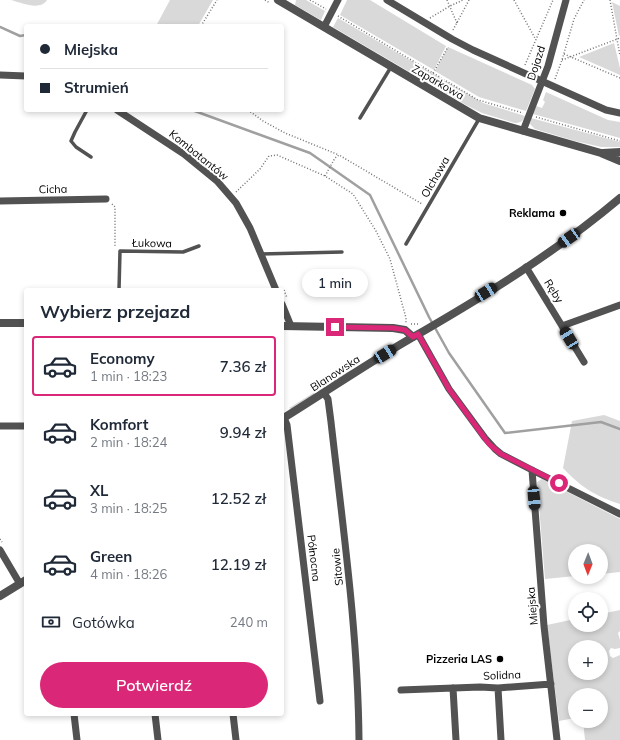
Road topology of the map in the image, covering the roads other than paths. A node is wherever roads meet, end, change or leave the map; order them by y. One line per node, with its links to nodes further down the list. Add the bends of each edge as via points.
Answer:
1 (278, 0): 5 (street, Zaparkowa)
2 (338, 0): 5 (street)
3 (387, 0): 9 (street, via 452,39)
4 (566, 0): 9 (street, Dojazd)
5 (324, 28): 6 (street, Zaparkowa)
6 (391, 66): 13 (lane); 14 (street, Zaparkowa)
7 (0, 75): 8 (street)
8 (24, 76)
9 (543, 80): 12 (street, via 606,110); 15 (street, Dojazd)
10 (86, 112): 18 (lane, via 71,141)
11 (120, 112): 26 (street, Kombatantów, via 184,154 217,181 236,203)
12 (620, 112)
13 (360, 118)
14 (479, 118): 15 (street, Zaparkowa); 23 (lane, Olchowa)
15 (523, 131): 17 (street, Zaparkowa)
16 (620, 152): 17 (street, Zaparkowa)
17 (601, 153): 19 (street, Zaparkowa)
18 (91, 157)
19 (620, 160)
20 (620, 198): 27 (street, Blanowska)
21 (106, 199): 22 (street, Cicha)
22 (0, 201)
23 (406, 244)
24 (198, 246): 28 (lane, Łukowa, via 183,252 120,251)
25 (342, 252): 26 (lane)
26 (261, 254): 29 (street, Kombatantów)
27 (526, 267): 35 (street, Ręby); 36 (street, Blanowska)
28 (119, 288)
29 (275, 288)
30 (620, 305): 35 (street)
31 (284, 315): 34 (street)
32 (0, 323): 33 (street)
33 (24, 323)
34 (286, 326): 36 (street, via 393,328)
35 (562, 326): 37 (street, Ręby)
36 (416, 335): 38 (street, Blanowska); 43 (street, via 449,389 489,444 501,454)
37 (584, 362)
38 (324, 393): 39 (street, Blanowska); 59 (street, Sitowie, via 329,402 353,612 359,692)
39 (284, 418)
40 (284, 420): 52 (street, Północna, via 287,425)
41 (0, 426): 42 (street)
42 (24, 426)
43 (532, 470): 44 (street); 48 (street, Miejska)
44 (620, 514)
45 (0, 550): 46 (street)
46 (23, 582): 47 (street)
47 (0, 596)
48 (551, 684): 50 (street, Solidna); 62 (street, Miejska)
49 (453, 688): 50 (street, Solidna); 51 (street, Solidna); 60 (street)
50 (498, 688): 61 (street)
51 (401, 690)
52 (320, 702)
53 (74, 716): 56 (street)
54 (155, 716): 57 (street)
55 (233, 716): 58 (street)
56 (77, 740)
57 (158, 740)
58 (236, 740)
59 (359, 740)
60 (456, 740)
61 (501, 740)
62 (557, 740)

